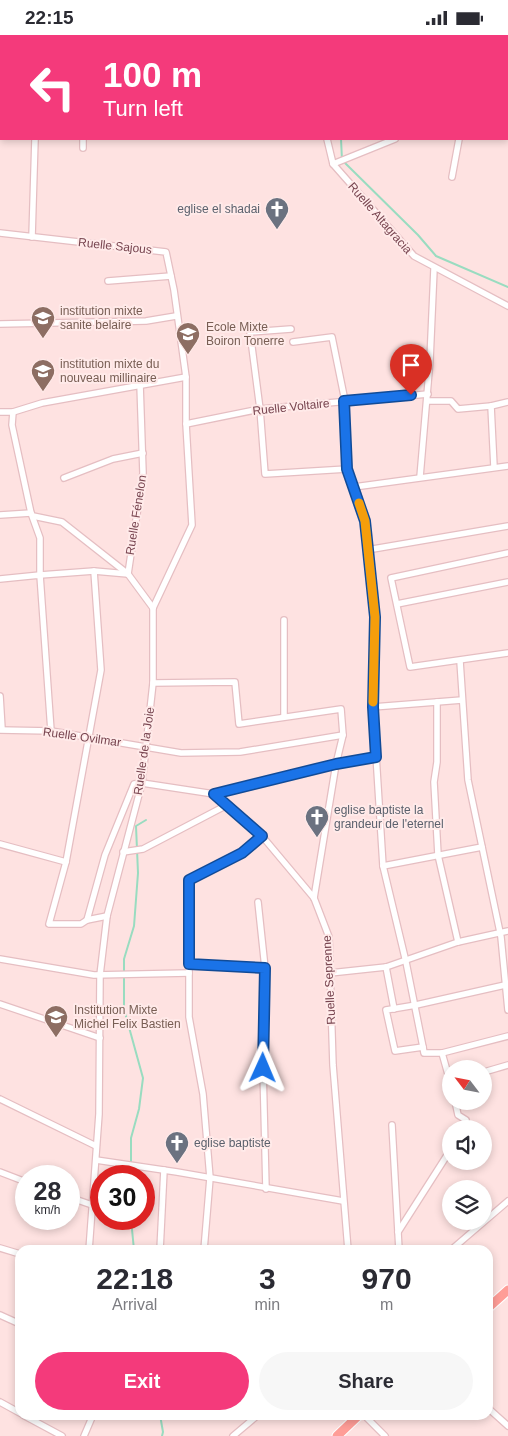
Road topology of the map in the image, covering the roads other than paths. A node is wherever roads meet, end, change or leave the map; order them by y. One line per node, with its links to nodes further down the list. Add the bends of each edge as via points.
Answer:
1 (36, 140): 10 (street)
2 (83, 140): 6 (street)
3 (326, 140): 7 (street, Ruelle Altagracia)
4 (390, 140): 7 (street)
5 (459, 140): 8 (street)
6 (83, 148)
7 (333, 164): 11 (street, Ruelle Altagracia, via 414,256)
8 (452, 177)
9 (0, 233): 10 (street, Ruelle Sajous)
10 (32, 237): 12 (street, Ruelle Sajous, via 166,252)
11 (434, 269): 14 (street, Ruelle Altagracia); 21 (street)
12 (171, 277): 13 (street); 15 (street, Ruelle Sajous)
13 (108, 281)
14 (508, 307)
15 (176, 316): 16 (street, via 146,321); 19 (street, Ruelle de la Joie)
16 (0, 324)
17 (292, 329): 26 (street, via 250,332)
18 (293, 343): 22 (street, via 332,337)
19 (186, 377): 20 (street); 29 (street, Ruelle de la Joie)
20 (140, 384): 27 (street); 30 (street, Ruelle Fénelon)
21 (428, 393): 22 (street, Ruelle Voltaire); 23 (street)
22 (344, 401): 26 (street, Ruelle Voltaire); 33 (street)
23 (427, 401): 25 (street, via 452,401 458,409); 34 (street)
24 (508, 402): 25 (street)
25 (490, 406): 32 (street)
26 (260, 409): 29 (street, Ruelle Voltaire); 33 (street, via 264,475)
27 (13, 411): 28 (street); 38 (street, via 12,425)
28 (0, 412)
29 (186, 424): 48 (street, Ruelle de la Joie, via 192,525)
30 (143, 453): 35 (street, via 113,459); 43 (street, Ruelle Fénelon, via 139,508)
31 (508, 466): 32 (street)
32 (494, 467): 34 (street)
33 (347, 469): 36 (street)
34 (420, 477): 36 (street)
35 (64, 478)
36 (354, 487): 40 (street, via 365,521)
37 (0, 515): 38 (street)
38 (32, 515): 43 (street, via 62,522); 44 (street, via 40,538)
39 (508, 526): 40 (street)
40 (367, 550): 56 (street, via 375,617)
41 (508, 553): 47 (street, via 391,578)
42 (94, 571): 43 (street); 44 (street); 61 (street, via 101,670)
43 (128, 574): 48 (street)
44 (40, 575): 45 (street); 59 (street)
45 (0, 579)
46 (508, 582): 47 (street)
47 (397, 604): 51 (street, via 410,667)
48 (153, 608): 52 (street, Ruelle de la Joie)
49 (284, 620): 57 (street)
50 (508, 653): 51 (street)
51 (460, 661): 54 (street)
52 (153, 683): 57 (street, via 235,682 239,723); 62 (street, Ruelle de la Joie)
53 (0, 696): 58 (street)
54 (462, 699): 55 (street); 70 (street, via 468,781)
55 (437, 702): 56 (street); 72 (street, via 434,782)
56 (373, 707): 63 (street)
57 (284, 716): 60 (street, via 341,709)
58 (1, 729): 59 (street, Ruelle Ovilmar)
59 (51, 731): 61 (street, Ruelle Ovilmar)
60 (343, 735): 62 (street, Ruelle Ovilmar, via 240,752 181,753); 64 (street)
61 (89, 738): 62 (street, Ruelle Ovilmar); 73 (street)
62 (148, 747): 65 (street, Ruelle de la Joie)
63 (376, 757): 64 (street); 74 (street)
64 (336, 764): 66 (street); 75 (street)
65 (142, 783): 66 (street); 71 (street, Ruelle de la Joie); 78 (street, via 134,784 104,855)
66 (214, 794): 67 (street, Ruelle Seprenne)
67 (226, 805): 68 (street, Ruelle Seprenne); 71 (street, via 143,849)
68 (262, 836): 75 (street, Ruelle Seprenne); 84 (street, via 242,853 189,880)
69 (0, 844): 73 (street)
70 (482, 847): 72 (street); 80 (street)
71 (123, 852): 77 (street, Ruelle de la Joie)
72 (438, 855): 74 (street); 81 (street)
73 (66, 862): 78 (street, via 49,924 81,924)
74 (383, 866): 83 (street)
75 (314, 897): 88 (street, Ruelle Seprenne, via 329,937)
76 (258, 902): 86 (street)
77 (107, 916): 78 (street); 89 (street, Ruelle de la Joie)
78 (87, 920)
79 (508, 931): 80 (street)
80 (499, 933): 81 (street); 90 (street)
81 (458, 942): 83 (street)
82 (0, 959): 89 (street)
83 (406, 961): 85 (street); 92 (street)
84 (189, 964): 86 (street); 87 (street)
85 (386, 967): 88 (street); 94 (street)
86 (265, 968): 114 (street)
87 (189, 973): 89 (street); 113 (street, via 189,1017 203,1094)
88 (330, 973): 115 (street, Ruelle Seprenne)
89 (100, 975): 96 (street, Ruelle de la Joie)
90 (505, 985): 92 (street); 93 (street)
91 (0, 1004): 96 (street)
92 (416, 1005): 94 (street); 97 (street)
93 (508, 1007)
94 (394, 1009): 97 (street, via 386,1010 395,1051)
95 (508, 1036): 98 (street)
96 (100, 1038): 106 (street, Ruelle de la Joie)
97 (422, 1047): 98 (street, via 424,1053)
98 (442, 1053): 99 (street)
99 (444, 1060)
100 (508, 1065): 101 (street)
101 (492, 1070)
102 (0, 1099): 106 (street)
103 (457, 1110): 104 (street, via 458,1115)
104 (466, 1120)
105 (392, 1125): 118 (street)
106 (96, 1146): 107 (street, Ruelle de la Joie)
107 (96, 1160): 109 (street, Ruelle de la Joie); 110 (street)
108 (442, 1163): 118 (street)
109 (96, 1165)
110 (164, 1170): 113 (street); 120 (street)
111 (0, 1172): 112 (street)
112 (15, 1178)
113 (210, 1178): 114 (street); 121 (street)
114 (266, 1189): 115 (street)
115 (343, 1201): 122 (street, Ruelle Seprenne)
116 (508, 1201): 124 (street)
117 (90, 1230): 119 (street, Ruelle de la Joie)
118 (398, 1232): 123 (street)
119 (89, 1245)
120 (160, 1245)
121 (204, 1245)
122 (347, 1245)
123 (399, 1245)
124 (457, 1245)
125 (0, 1248): 126 (street)
126 (15, 1252)
127 (508, 1292): 128 (main road)
128 (493, 1304)
129 (0, 1315): 130 (street)
130 (15, 1322)
131 (0, 1403): 132 (street)
132 (15, 1410)
133 (493, 1412): 139 (street)
134 (32, 1420): 140 (street)
135 (92, 1420): 141 (street)
136 (251, 1420): 142 (street)
137 (354, 1420): 143 (main road)
138 (369, 1420): 144 (street)
139 (508, 1426)
140 (62, 1436)
141 (84, 1436)
142 (233, 1436)
143 (337, 1436)
144 (385, 1436)

